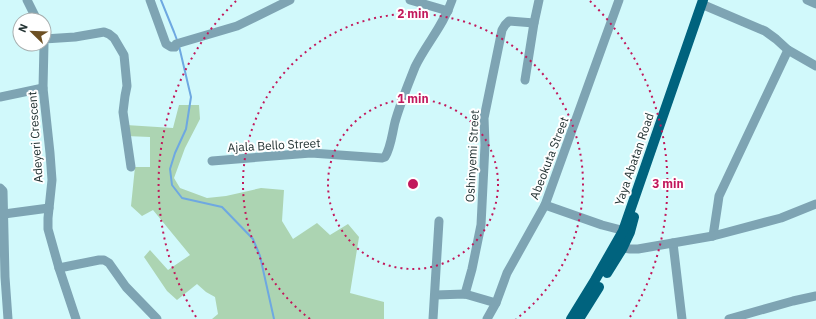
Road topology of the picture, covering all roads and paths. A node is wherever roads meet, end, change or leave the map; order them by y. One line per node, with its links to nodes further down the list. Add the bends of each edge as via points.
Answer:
1 (27, 0): 12 (street)
2 (150, 0): 3 (street, via 166,44 171,47 237,26)
3 (290, 0)
4 (410, 0): 11 (street)
5 (452, 0): 11 (street)
6 (539, 0): 13 (street)
7 (619, 0): 25 (street, Abeokuta Street)
8 (807, 0): 10 (street)
9 (705, 2): 15 (street, via 765,31); 29 (main road, Yaya Abatan Road, via 680,82)
10 (816, 4)
11 (448, 11): 21 (street, Ajala Bello Street, via 416,66 385,157 310,154)
12 (33, 12)
13 (534, 23): 18 (street); 35 (street, Oshinyemi Street, via 509,22 502,30 484,118 481,225)
14 (52, 38): 22 (street, via 104,32 114,38 124,55 127,86 123,112)
15 (788, 50): 17 (street); 30 (street, via 719,196)
16 (44, 52): 19 (street, Adeyeri Crescent)
17 (816, 66)
18 (525, 80)
19 (43, 88): 20 (street); 26 (street, Adeyeri Crescent, via 52,180)
20 (0, 97)
21 (212, 161)
22 (131, 167)
23 (0, 188): 27 (street, via 3,191)
24 (816, 204): 30 (street, via 781,218)
25 (545, 205): 29 (street); 38 (street, Abeokuta Street, via 507,273)
26 (49, 208): 27 (street); 33 (street, Adeyeri Crescent, via 48,229)
27 (4, 214): 34 (street)
28 (440, 221): 36 (street)
29 (626, 231): 32 (main road, Yaya Abatan Road)
30 (713, 236): 31 (street)
31 (673, 243): 32 (street, via 638,249); 46 (street)
32 (618, 248): 44 (main road, Yaya Abatan Road); 45 (main road, Yaya Abatan Road)
33 (59, 268): 40 (street, Adeyeri Crescent); 41 (street, via 98,260 106,261 126,287)
34 (3, 278): 39 (street)
35 (465, 294): 36 (street); 38 (street)
36 (435, 295): 42 (street)
37 (816, 296): 47 (street)
38 (496, 303): 43 (street, Abeokuta Street)
39 (8, 319)
40 (76, 319)
41 (157, 319)
42 (433, 319)
43 (487, 319)
44 (571, 319)
45 (579, 319)
46 (682, 319)
47 (729, 319)

